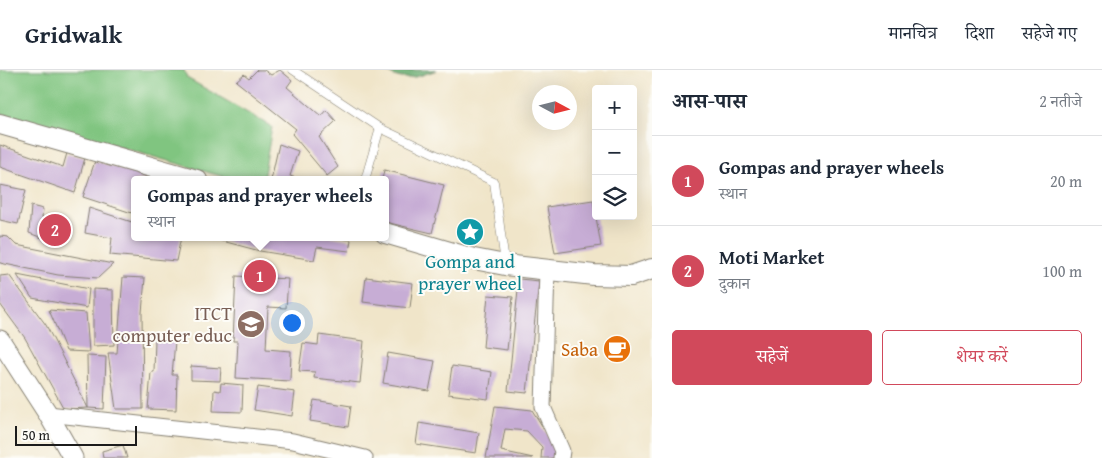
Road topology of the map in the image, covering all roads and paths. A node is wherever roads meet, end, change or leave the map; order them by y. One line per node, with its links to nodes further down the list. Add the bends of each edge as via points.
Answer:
1 (293, 70): 3 (lane)
2 (0, 124): 4 (main road)
3 (380, 128): 5 (lane); 7 (lane, via 494,182)
4 (183, 176)
5 (367, 176)
6 (389, 235): 7 (main road)
7 (505, 265): 9 (main road)
8 (652, 269): 9 (main road, via 632,276)
9 (547, 270): 14 (street, via 543,407 562,451)
10 (0, 340): 11 (street)
11 (48, 414): 12 (street); 13 (street, via 293,441)
12 (73, 458)
13 (365, 458)
14 (561, 458)

